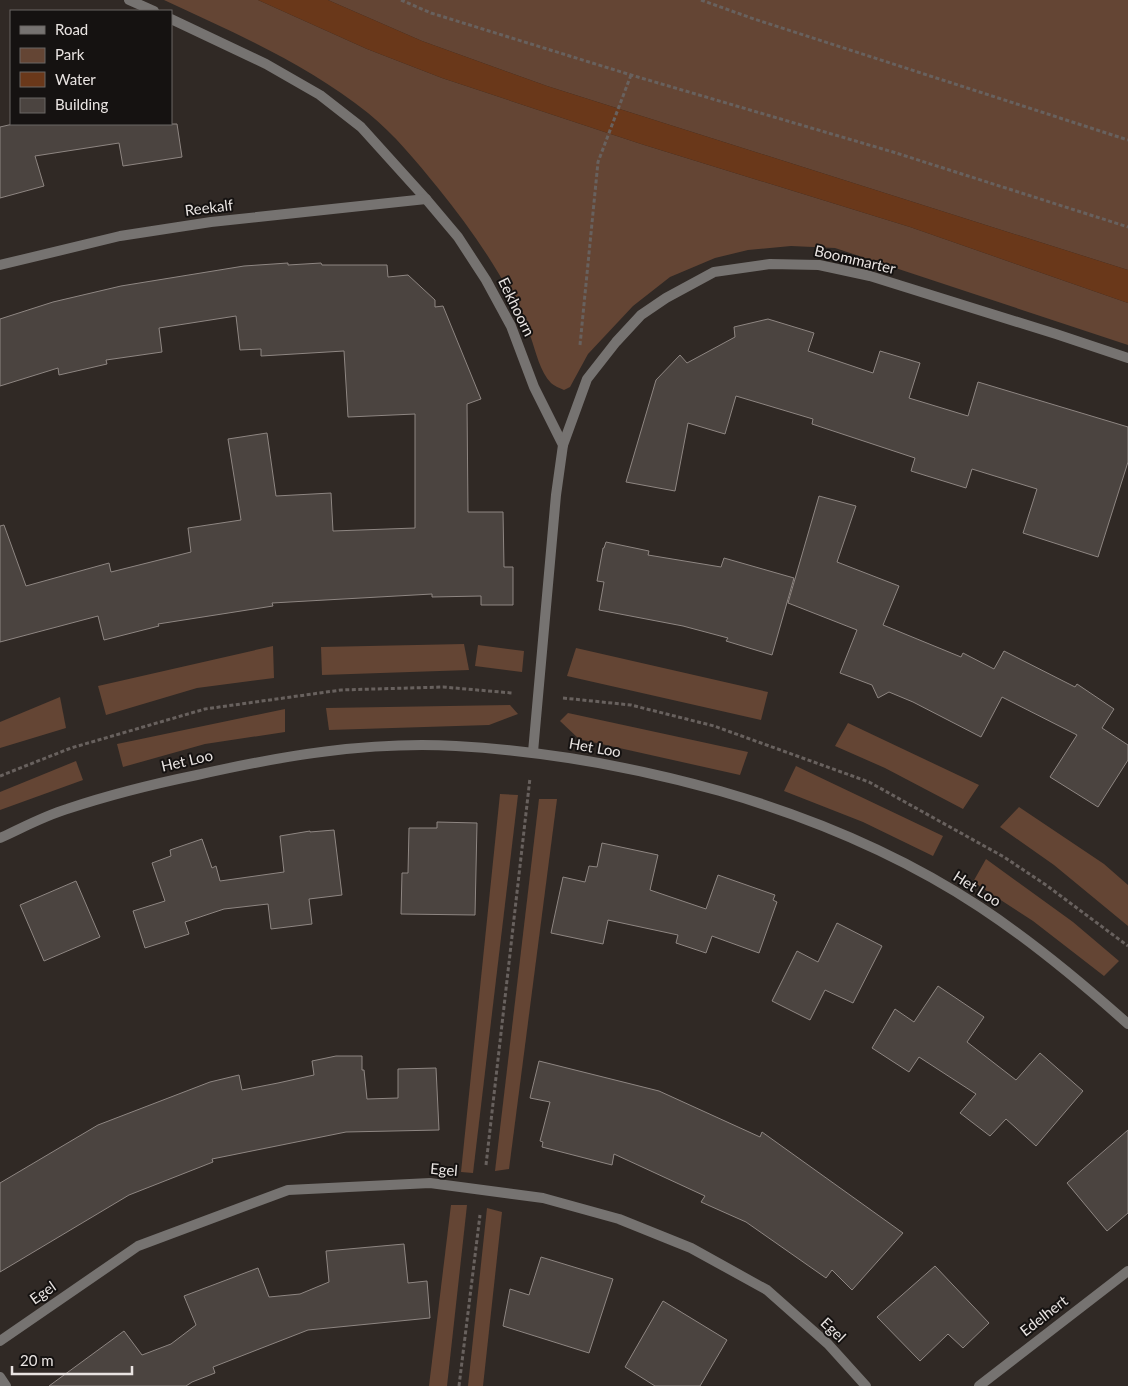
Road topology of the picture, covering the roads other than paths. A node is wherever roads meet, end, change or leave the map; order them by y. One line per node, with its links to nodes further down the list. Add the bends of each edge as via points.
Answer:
1 (129, 0): 2 (street)
2 (152, 10)
3 (172, 20): 4 (street, Eekhoorn, via 266,64 320,95 361,127)
4 (426, 198): 5 (street, Reekalf, via 211,222 120,236); 7 (street, Eekhoorn, via 458,237 486,280 511,326 534,387)
5 (0, 265)
6 (1128, 358): 7 (street, Boommarter, via 870,276 819,265 770,264 714,272 641,315 616,342 587,379)
7 (563, 445): 8 (street)
8 (533, 752): 9 (street, Het Loo, via 401,746 302,753 145,786 64,810); 10 (street, Het Loo, via 686,782 766,805 904,863 980,907 1072,974)
9 (0, 838)
10 (1128, 1024)
11 (1128, 1271): 16 (street, Edelhert)
12 (0, 1341): 15 (street, Egel, via 138,1246 288,1190 430,1183 543,1198 619,1219 691,1248 767,1290 828,1344)
13 (0, 1377): 14 (street)
14 (6, 1386)
15 (866, 1386)
16 (979, 1386)

